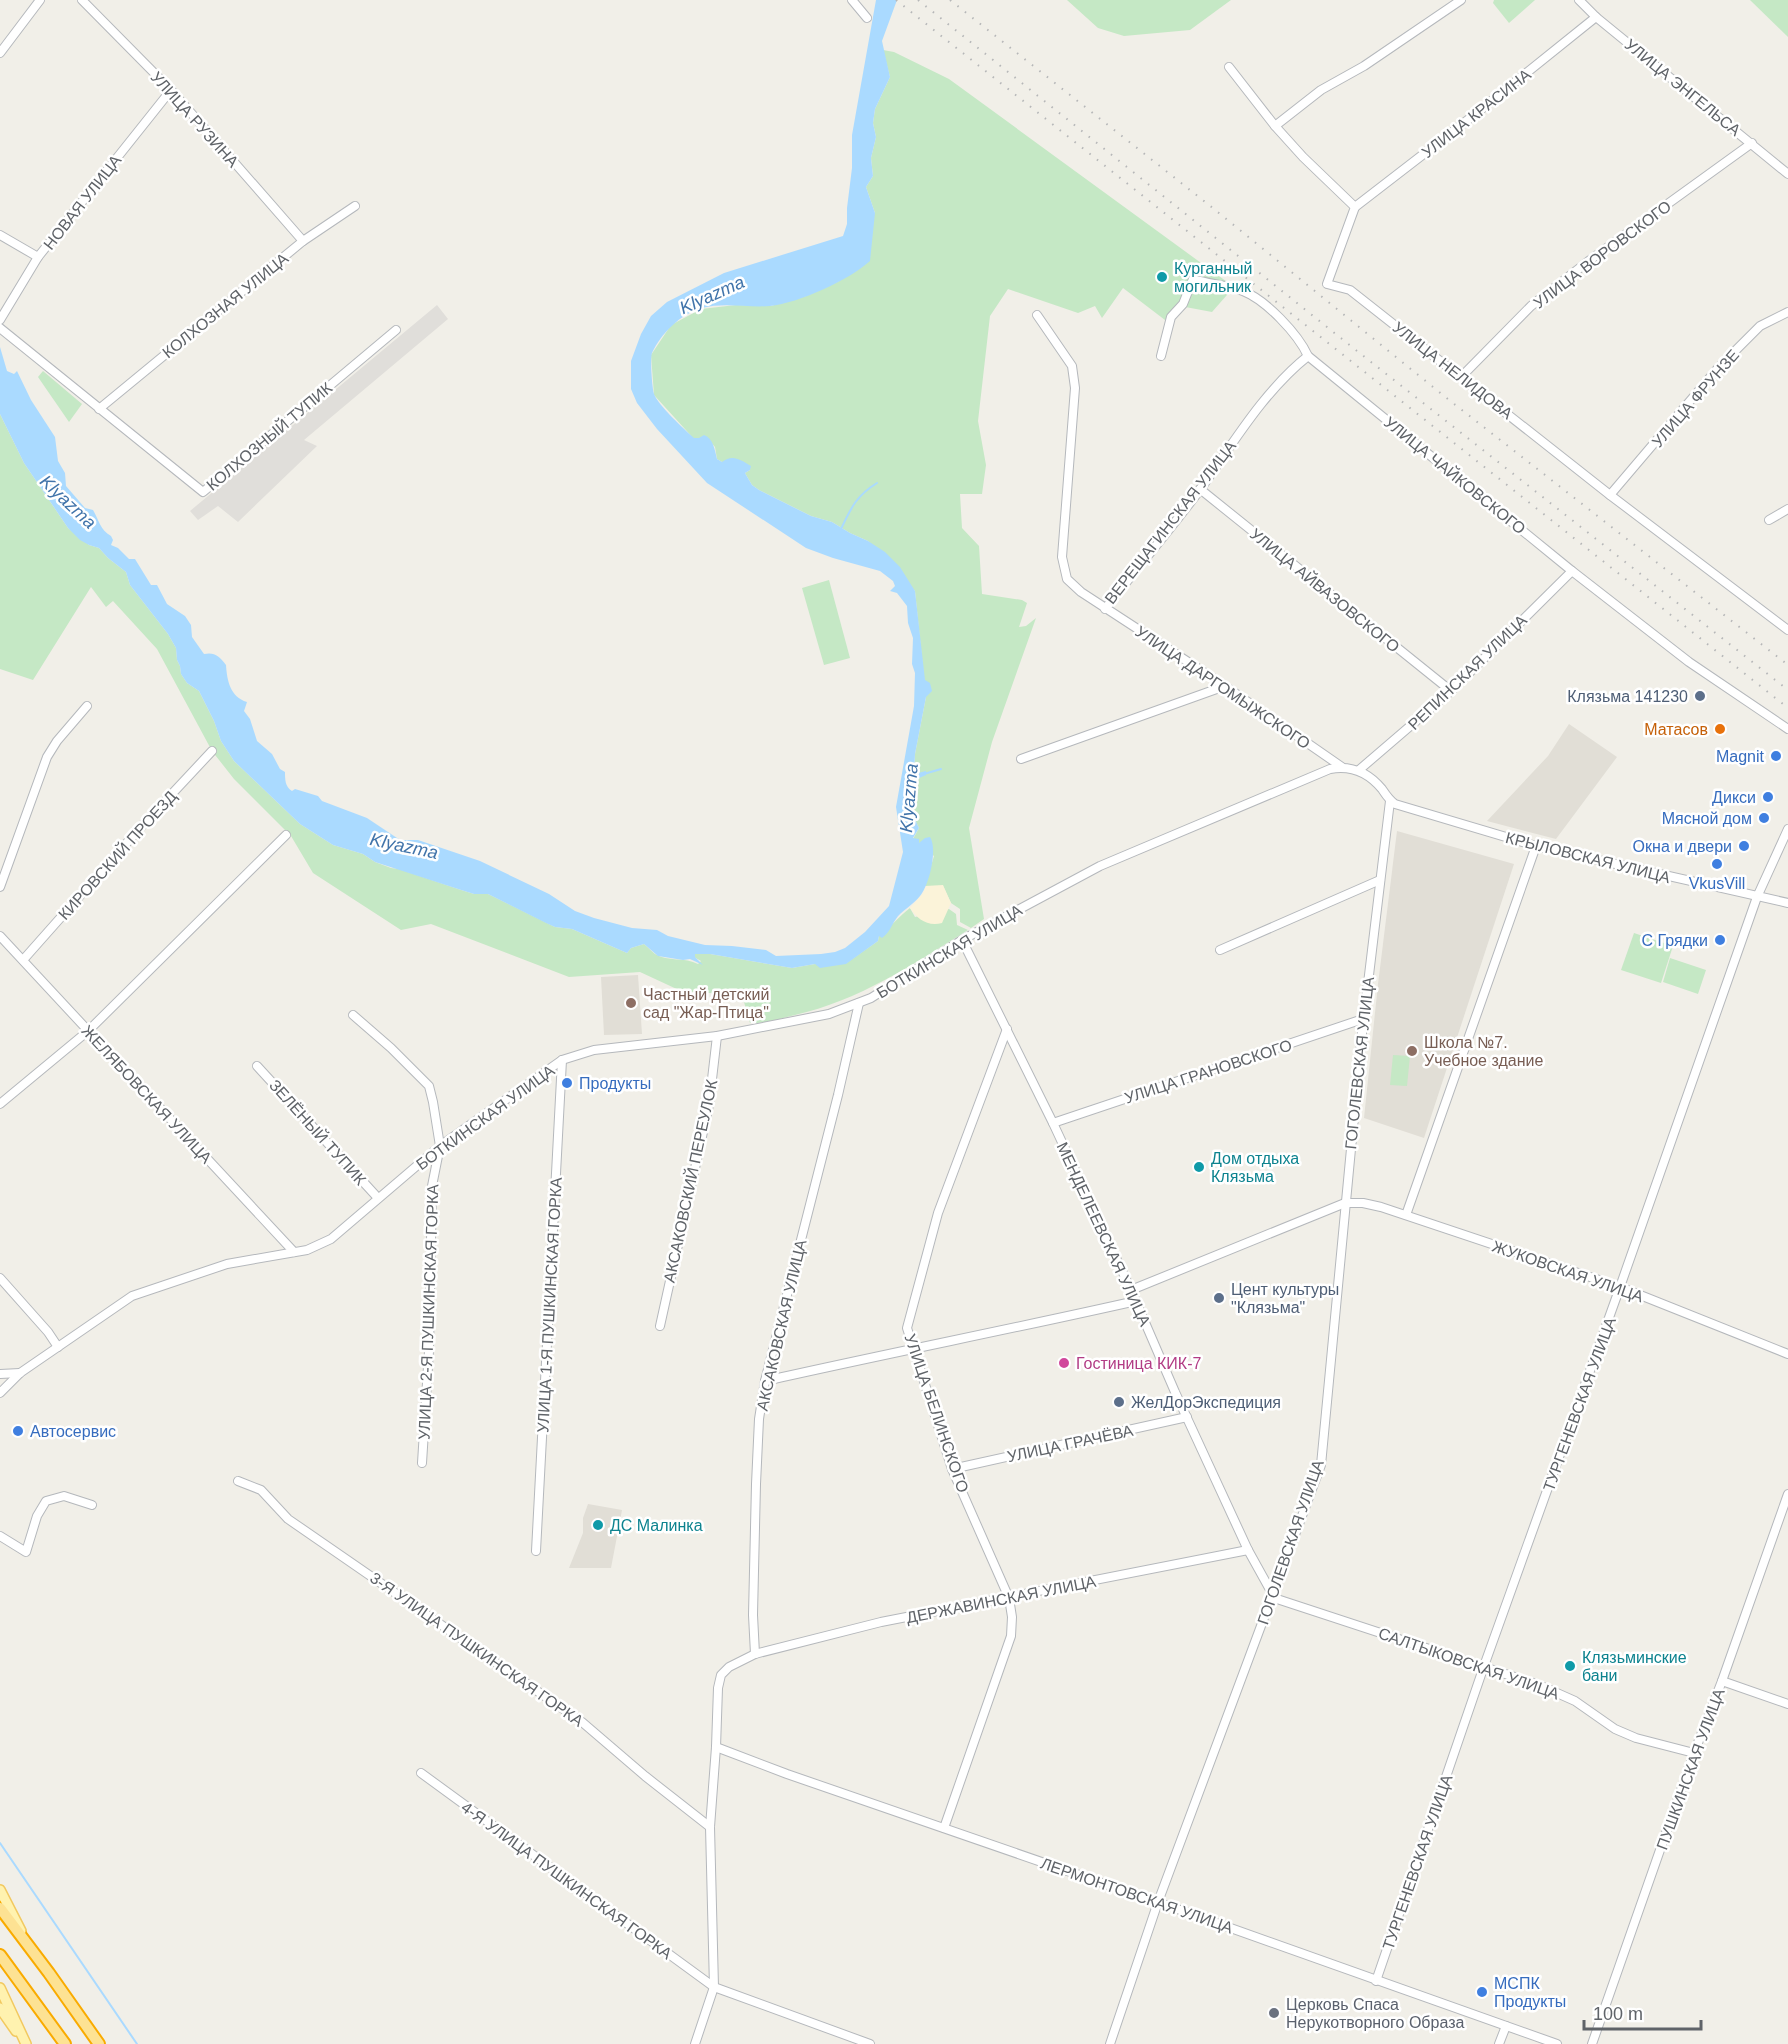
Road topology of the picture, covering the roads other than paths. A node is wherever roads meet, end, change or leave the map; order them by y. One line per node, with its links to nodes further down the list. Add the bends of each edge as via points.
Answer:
1 (40, 0): 8 (street)
2 (82, 0): 10 (street, УЛИЦА РУЗИНА)
3 (852, 0): 7 (street)
4 (1461, 0): 11 (street, via 1364,66 1321,90)
5 (1580, 0): 6 (street, УЛИЦА ЭНГЕЛЬСА)
6 (1596, 17): 12 (street, УЛИЦА ЭНГЕЛЬСА); 15 (street, УЛИЦА КРАСИНА)
7 (867, 18)
8 (0, 53)
9 (1229, 67): 11 (street)
10 (171, 90): 17 (street, УЛИЦА РУЗИНА); 18 (street, НОВАЯ УЛИЦА)
11 (1275, 126): 15 (street)
12 (1752, 143): 13 (street, УЛИЦА ЭНГЕЛЬСА); 26 (street, УЛИЦА ВОРОВСКОГО, via 1531,306)
13 (1788, 174)
14 (355, 206): 17 (street, КОЛХОЗНАЯ УЛИЦА)
15 (1355, 207): 26 (street, УЛИЦА НЕЛИДОВА, via 1327,284 1350,290)
16 (0, 235): 18 (street)
17 (303, 242): 27 (street, КОЛХОЗНАЯ УЛИЦА)
18 (38, 257): 21 (street, НОВАЯ УЛИЦА)
19 (1788, 312): 29 (street, УЛИЦА ФРУНЗЕ, via 1760,326 1718,368)
20 (1037, 315): 33 (street, ВЕРЕЩАГИНСКАЯ УЛИЦА, via 1072,366 1075,388 1062,557 1067,579)
21 (0, 320)
22 (0, 328): 27 (street, КОЛХОЗНЫЙ ТУПИК)
23 (396, 330): 27 (street, КОЛХОЗНЫЙ ТУПИК, via 203,492)
24 (1161, 356): 25 (street, УЛИЦА ЧАЙКОВСКОГО, via 1170,317 1183,304 1193,279 1244,292 1258,300 1301,341)
25 (1308, 356): 28 (street, ВЕРЕЩАГИНСКАЯ УЛИЦА, via 1240,431); 32 (street, УЛИЦА ЧАЙКОВСКОГО)
26 (1462, 376): 29 (street, УЛИЦА НЕЛИДОВА)
27 (99, 409)
28 (1200, 489): 33 (street, ВЕРЕЩАГИНСКАЯ УЛИЦА); 36 (street, УЛИЦА АЙВАЗОВСКОГО)
29 (1611, 495): 34 (street, УЛИЦА НЕЛИДОВА)
30 (1788, 509): 31 (street)
31 (1768, 520)
32 (1572, 571): 36 (street, РЕПИНСКАЯ УЛИЦА); 38 (street, УЛИЦА ЧАЙКОВСКОГО, via 1689,662)
33 (1105, 609): 35 (street, УЛИЦА ДАРГОМЫЖСКОГО)
34 (1788, 630)
35 (1225, 686): 40 (street); 41 (street, УЛИЦА ДАРГОМЫЖСКОГО)
36 (1450, 691): 42 (street, РЕПИНСКАЯ УЛИЦА)
37 (87, 706): 48 (street, via 47,756)
38 (1788, 729)
39 (212, 751): 54 (street, КИРОВСКИЙ ПРОЕЗД)
40 (1020, 759)
41 (1342, 767): 42 (street, БОТКИНСКАЯ УЛИЦА); 52 (street, БОТКИНСКАЯ УЛИЦА, via 1100,866)
42 (1359, 770): 43 (street)
43 (1390, 801): 46 (street, КРЫЛОВСКАЯ УЛИЦА); 47 (street, ГОГОЛЕВСКАЯ УЛИЦА)
44 (1788, 829): 49 (street, ТУРГЕНЕВСКАЯ УЛИЦА)
45 (286, 835): 59 (street)
46 (1536, 846): 49 (street, КРЫЛОВСКАЯ УЛИЦА); 68 (street)
47 (1380, 880): 53 (street); 57 (street, ГОГОЛЕВСКАЯ УЛИЦА)
48 (0, 887)
49 (1757, 897): 50 (street, КРЫЛОВСКАЯ УЛИЦА); 71 (street, ТУРГЕНЕВСКАЯ УЛИЦА)
50 (1788, 903)
51 (0, 936): 54 (street, ЖЕЛЯБОВСКАЯ УЛИЦА)
52 (962, 940): 55 (street, БОТКИНСКАЯ УЛИЦА); 58 (street, МЕНДЕЛЕЕВСКАЯ УЛИЦА)
53 (1220, 950)
54 (23, 960): 59 (street, ЖЕЛЯБОВСКАЯ УЛИЦА)
55 (859, 1003): 60 (street, БОТКИНСКАЯ УЛИЦА, via 819,1017); 80 (street, АКСАКОВСКАЯ УЛИЦА)
56 (353, 1015): 65 (street, УЛИЦА 2-Я ПУШКИНСКАЯ ГОРКА, via 429,1086)
57 (1363, 1019): 64 (street, УЛИЦА ГРАНОВСКОГО); 67 (street, ГОГОЛЕВСКАЯ УЛИЦА)
58 (1006, 1029): 64 (street, МЕНДЕЛЕЕВСКАЯ УЛИЦА); 76 (street, УЛИЦА БЕЛИНСКОГО, via 938,1213 907,1328)
59 (88, 1031): 63 (street); 69 (street, ЖЕЛЯБОВСКАЯ УЛИЦА)
60 (717, 1036): 61 (street, БОТКИНСКАЯ УЛИЦА, via 594,1050); 74 (street, АКСАКОВСКИЙ ПЕРЕУЛОК, via 709,1105)
61 (562, 1060): 65 (street, БОТКИНСКАЯ УЛИЦА); 90 (street, УЛИЦА 1-Я ПУШКИНСКАЯ ГОРКА)
62 (257, 1066): 66 (street, ЗЕЛЁНЫЙ ТУПИК)
63 (0, 1104)
64 (1053, 1123): 72 (street, МЕНДЕЛЕЕВСКАЯ УЛИЦА)
65 (440, 1146): 66 (street, БОТКИНСКАЯ УЛИЦА); 83 (street, УЛИЦА 2-Я ПУШКИНСКАЯ ГОРКА, via 432,1186)
66 (378, 1198): 69 (street, БОТКИНСКАЯ УЛИЦА, via 331,1239)
67 (1345, 1203): 68 (street, ЖУКОВСКАЯ УЛИЦА, via 1371,1204); 72 (street); 91 (street, ГОГОЛЕВСКАЯ УЛИЦА, via 1321,1465)
68 (1406, 1215): 71 (street, ЖУКОВСКАЯ УЛИЦА)
69 (294, 1252): 75 (street, БОТКИНСКАЯ УЛИЦА, via 227,1264 132,1296)
70 (0, 1278): 75 (street)
71 (1620, 1287): 77 (street, ЖУКОВСКАЯ УЛИЦА); 94 (street, ТУРГЕНЕВСКАЯ УЛИЦА)
72 (1131, 1290): 73 (street, МЕНДЕЛЕЕВСКАЯ УЛИЦА)
73 (1136, 1300): 76 (street); 82 (street, МЕНДЕЛЕЕВСКАЯ УЛИЦА)
74 (660, 1326)
75 (58, 1347): 78 (street, БОТКИНСКАЯ УЛИЦА)
76 (914, 1348): 80 (street); 84 (street, УЛИЦА БЕЛИНСКОГО)
77 (1788, 1354)
78 (20, 1373): 79 (street); 81 (street, БОТКИНСКАЯ УЛИЦА)
79 (0, 1374)
80 (765, 1381): 93 (street, АКСАКОВСКАЯ УЛИЦА, via 756,1484)
81 (0, 1394)
82 (1187, 1417): 84 (street, УЛИЦА ГРАЧЁВА); 89 (street, МЕНДЕЛЕЕВСКАЯ УЛИЦА)
83 (422, 1463)
84 (952, 1469): 92 (street, УЛИЦА БЕЛИНСКОГО)
85 (238, 1481): 100 (street, 3-Я УЛИЦА ПУШКИНСКАЯ ГОРКА, via 261,1490 288,1519 582,1722)
86 (1788, 1494): 95 (street, ПУШКИНСКАЯ УЛИЦА)
87 (92, 1505): 88 (street, via 64,1496 46,1501 37,1515 26,1552)
88 (0, 1536)
89 (1248, 1550): 91 (street, МЕНДЕЛЕЕВСКАЯ УЛИЦА); 92 (street, ДЕРЖАВИНСКАЯ УЛИЦА)
90 (536, 1551)
91 (1272, 1595): 94 (street, САЛТЫКОВСКАЯ УЛИЦА); 103 (street, ГОГОЛЕВСКАЯ УЛИЦА)
92 (1009, 1598): 93 (street, ДЕРЖАВИНСКАЯ УЛИЦА, via 881,1622); 101 (street, УЛИЦА БЕЛИНСКОГО, via 1011,1636)
93 (755, 1654): 97 (street, ДЕРЖАВИНСКАЯ УЛИЦА, via 721,1675)
94 (1484, 1666): 98 (street, САЛТЫКОВСКАЯ УЛИЦА, via 1566,1696 1615,1729 1636,1738); 107 (street, ТУРГЕНЕВСКАЯ УЛИЦА)
95 (1722, 1681): 96 (street); 98 (street, ПУШКИНСКАЯ УЛИЦА)
96 (1788, 1704)
97 (716, 1747): 100 (street); 101 (street, ЛЕРМОНТОВСКАЯ УЛИЦА)
98 (1694, 1753): 120 (street, ПУШКИНСКАЯ УЛИЦА)
99 (421, 1773): 108 (street, 4-Я УЛИЦА ПУШКИНСКАЯ ГОРКА)
100 (710, 1827): 108 (street)
101 (944, 1828): 103 (street, ЛЕРМОНТОВСКАЯ УЛИЦА)
102 (0, 1890): 105 (main road)
103 (1158, 1902): 107 (street, ЛЕРМОНТОВСКАЯ УЛИЦА); 117 (street, ГОГОЛЕВСКАЯ УЛИЦА)
104 (0, 1908): 105 (highway)
105 (31, 1949): 114 (highway)
106 (0, 1955): 113 (highway)
107 (1376, 1981): 111 (street, ЛЕРМОНТОВСКАЯ УЛИЦА)
108 (714, 1987): 115 (street); 116 (street, 4-Я УЛИЦА ПУШКИНСКАЯ ГОРКА)
109 (0, 1988): 112 (main road)
110 (0, 2008): 112 (main road)
111 (1506, 2026): 118 (street); 119 (street, ЛЕРМОНТОВСКАЯ УЛИЦА)
112 (26, 2044)
113 (65, 2044)
114 (99, 2044)
115 (694, 2044)
116 (870, 2044)
117 (1110, 2044)
118 (1500, 2044)
119 (1557, 2044)
120 (1592, 2044)

